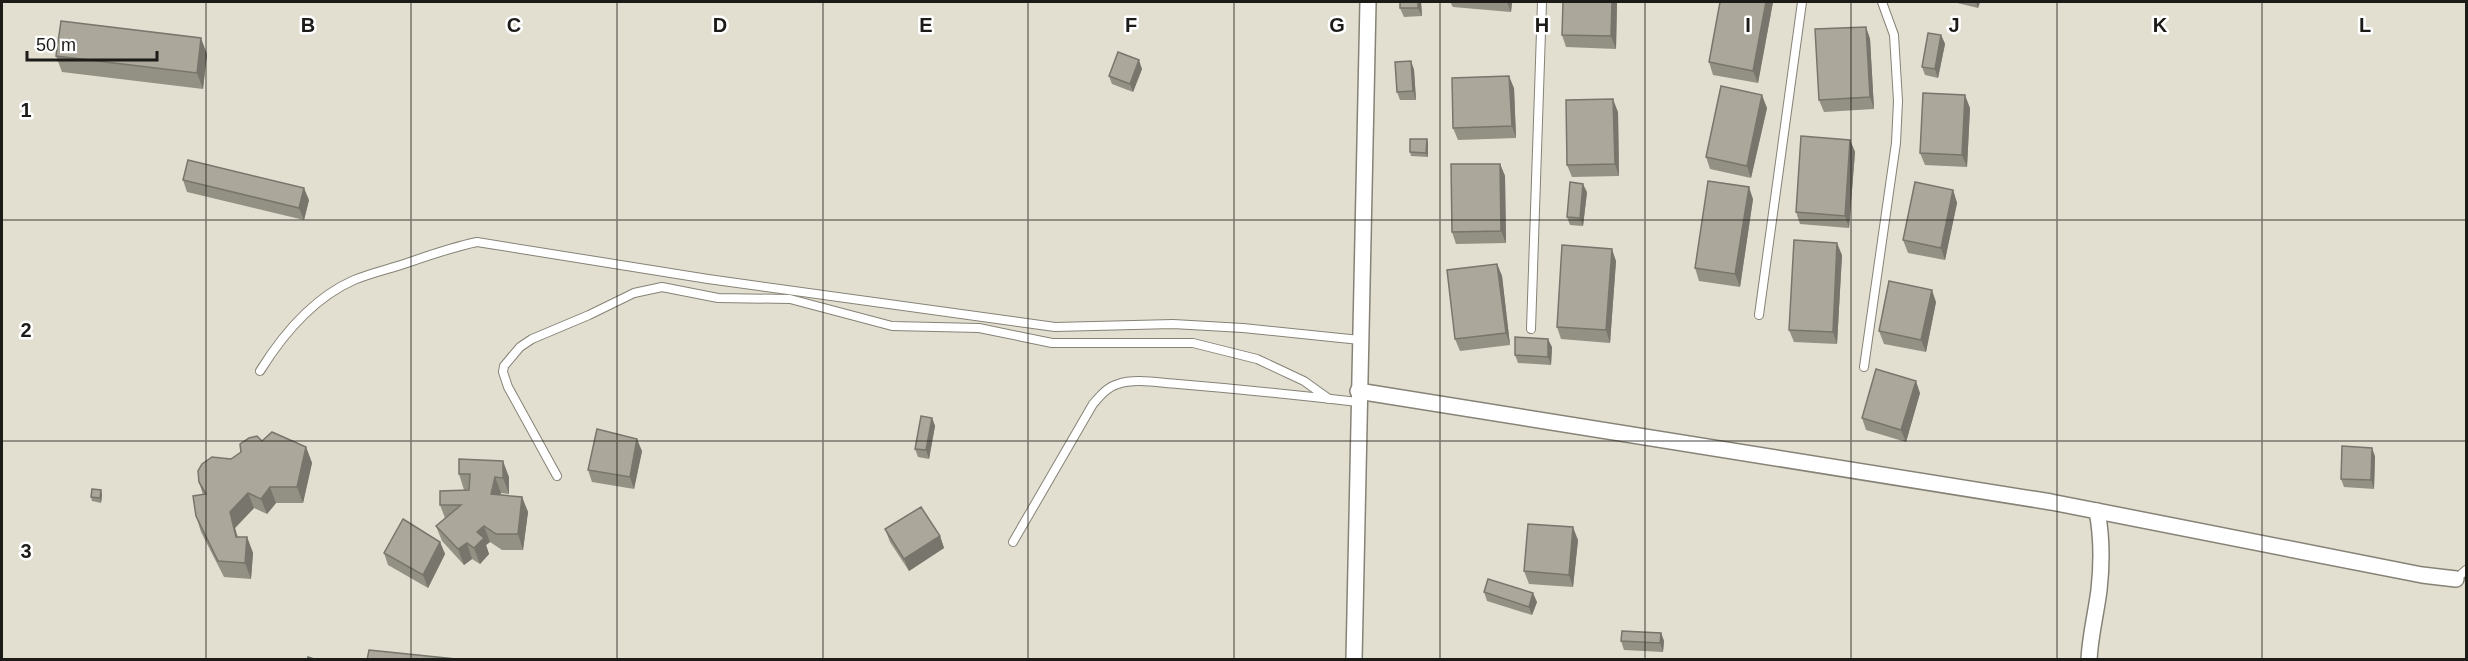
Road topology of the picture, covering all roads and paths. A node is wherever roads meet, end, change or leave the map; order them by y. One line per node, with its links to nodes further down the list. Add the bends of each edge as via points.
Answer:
1 (1368, 2): 7 (street)
2 (1542, 2): 6 (lane)
3 (1802, 2): 5 (lane)
4 (1882, 2): 8 (lane, via 1894,35 1897,122)
5 (1759, 315)
6 (1531, 329)
7 (1360, 340): 9 (lane, via 1173,324 1055,327 477,242 354,280 333,292 281,338); 10 (street)
8 (1864, 367)
9 (260, 371)
10 (1358, 396): 11 (lane); 13 (street, via 1831,466); 16 (street)
11 (1329, 399): 12 (lane, via 1304,381 1257,358 1193,343 1052,343 978,328 892,326 790,299 718,298 673,288 651,288 532,339 504,366 508,387); 14 (lane, via 1179,384 1117,384 1093,404)
12 (557, 476)
13 (2097, 511): 15 (street, via 2422,575); 17 (street, via 2101,554)
14 (1013, 542)
15 (2461, 575)
16 (1354, 660)
17 (2089, 660)

